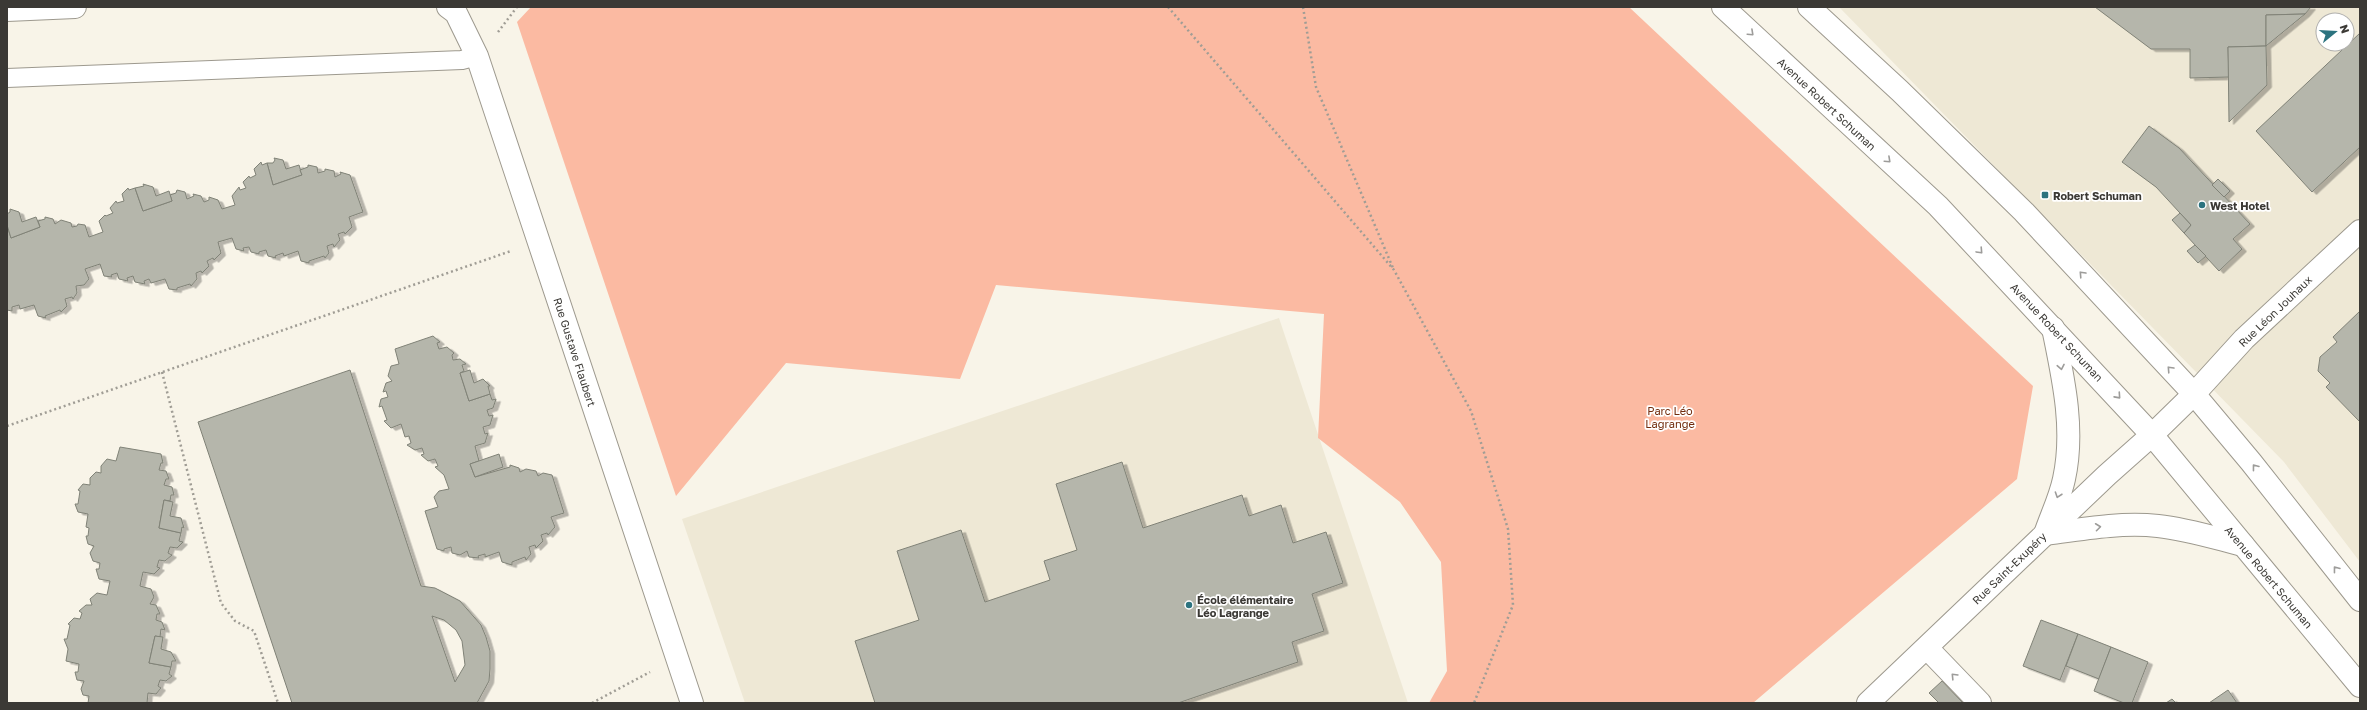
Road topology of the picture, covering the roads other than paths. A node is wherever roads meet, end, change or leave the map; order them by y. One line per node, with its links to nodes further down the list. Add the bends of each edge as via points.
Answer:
1 (75, 7): 5 (main road)
2 (448, 7): 6 (main road, Rue Gustave Flaubert, via 456,13)
3 (1723, 7): 9 (main road, Avenue Robert Schuman, one-way to 9, via 1938,206)
4 (1809, 7): 10 (main road, one-way to 4, via 2024,212 1900,91)
5 (7, 10)
6 (477, 56): 7 (lane, via 462,60); 17 (main road, Rue Gustave Flaubert)
7 (7, 78)
8 (2360, 231): 10 (main road, Rue Léon Jouhaux, via 2244,338)
9 (2053, 328): 11 (main road, Avenue Robert Schuman, one-way to 11); 12 (main road, one-way to 12, via 2066,393 2068,439 2064,479)
10 (2194, 394): 11 (main road, Rue Léon Jouhaux); 14 (main road, one-way to 10)
11 (2152, 435): 12 (main road, Rue Saint-Exupéry); 13 (main road, Avenue Robert Schuman)
12 (2045, 534): 13 (main road, one-way to 13, via 2120,525 2158,526); 15 (main road, Rue Saint-Exupéry)
13 (2242, 545): 16 (main road, Avenue Robert Schuman)
14 (2360, 600)
15 (1927, 648): 18 (main road, Rue Saint-Exupéry); 19 (main road, one-way to 15)
16 (2360, 686)
17 (692, 703)
18 (1868, 703)
19 (1980, 703)

